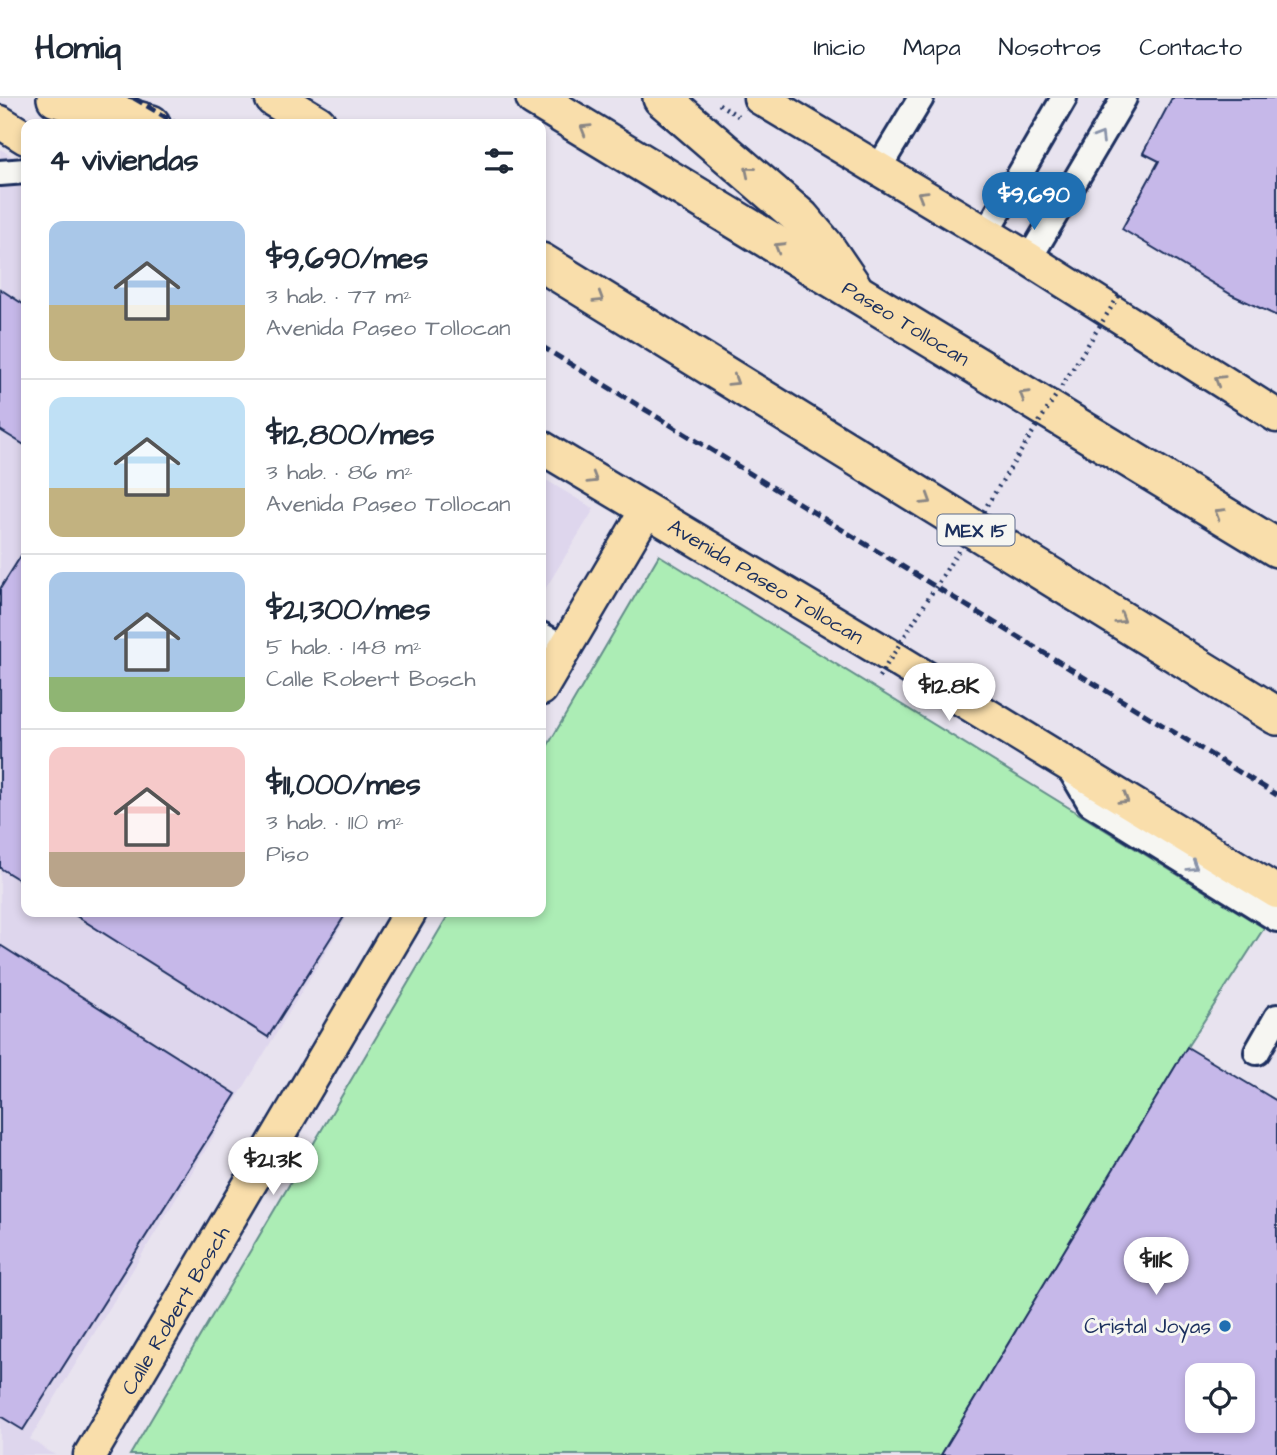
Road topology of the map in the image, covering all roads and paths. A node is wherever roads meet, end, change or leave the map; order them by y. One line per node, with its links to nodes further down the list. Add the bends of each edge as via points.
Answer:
1 (56, 98): 9 (highway)
2 (274, 98): 10 (highway)
3 (535, 98): 20 (highway, Paseo Tollocan, one-way to 3)
4 (662, 98): 20 (highway, one-way to 4, via 801,218)
5 (760, 98): 13 (main road)
6 (921, 98): 13 (street)
7 (1064, 98): 16 (street)
8 (1124, 98): 17 (street, one-way to 8)
9 (133, 119)
10 (309, 119)
11 (0, 122): 12 (main road)
12 (21, 135)
13 (878, 169): 16 (main road, one-way to 13)
14 (21, 171): 15 (street)
15 (0, 173)
16 (986, 233): 17 (main road)
17 (1029, 259): 21 (main road, one-way to 17)
18 (546, 265): 28 (highway, MEX 15, one-way to 28)
19 (1121, 292): 27 (path, bridge)
20 (858, 295): 24 (highway, Paseo Tollocan, one-way to 20)
21 (1277, 416)
22 (546, 450): 23 (main road, Avenida Paseo Tollocan, one-way to 23)
23 (646, 511): 25 (main road); 29 (main road, Avenida Paseo Tollocan)
24 (1277, 548)
25 (553, 641): 26 (main road)
26 (546, 670)
27 (879, 677)
28 (1277, 716)
29 (1067, 764): 30 (main road, Avenida Paseo Tollocan, one-way to 30); 32 (street, one-way to 32, via 1090,803)
30 (1277, 892)
31 (407, 917): 35 (main road, Calle Robert Bosch)
32 (1277, 919)
33 (1277, 1017): 34 (street)
34 (1257, 1052)
35 (90, 1455)

